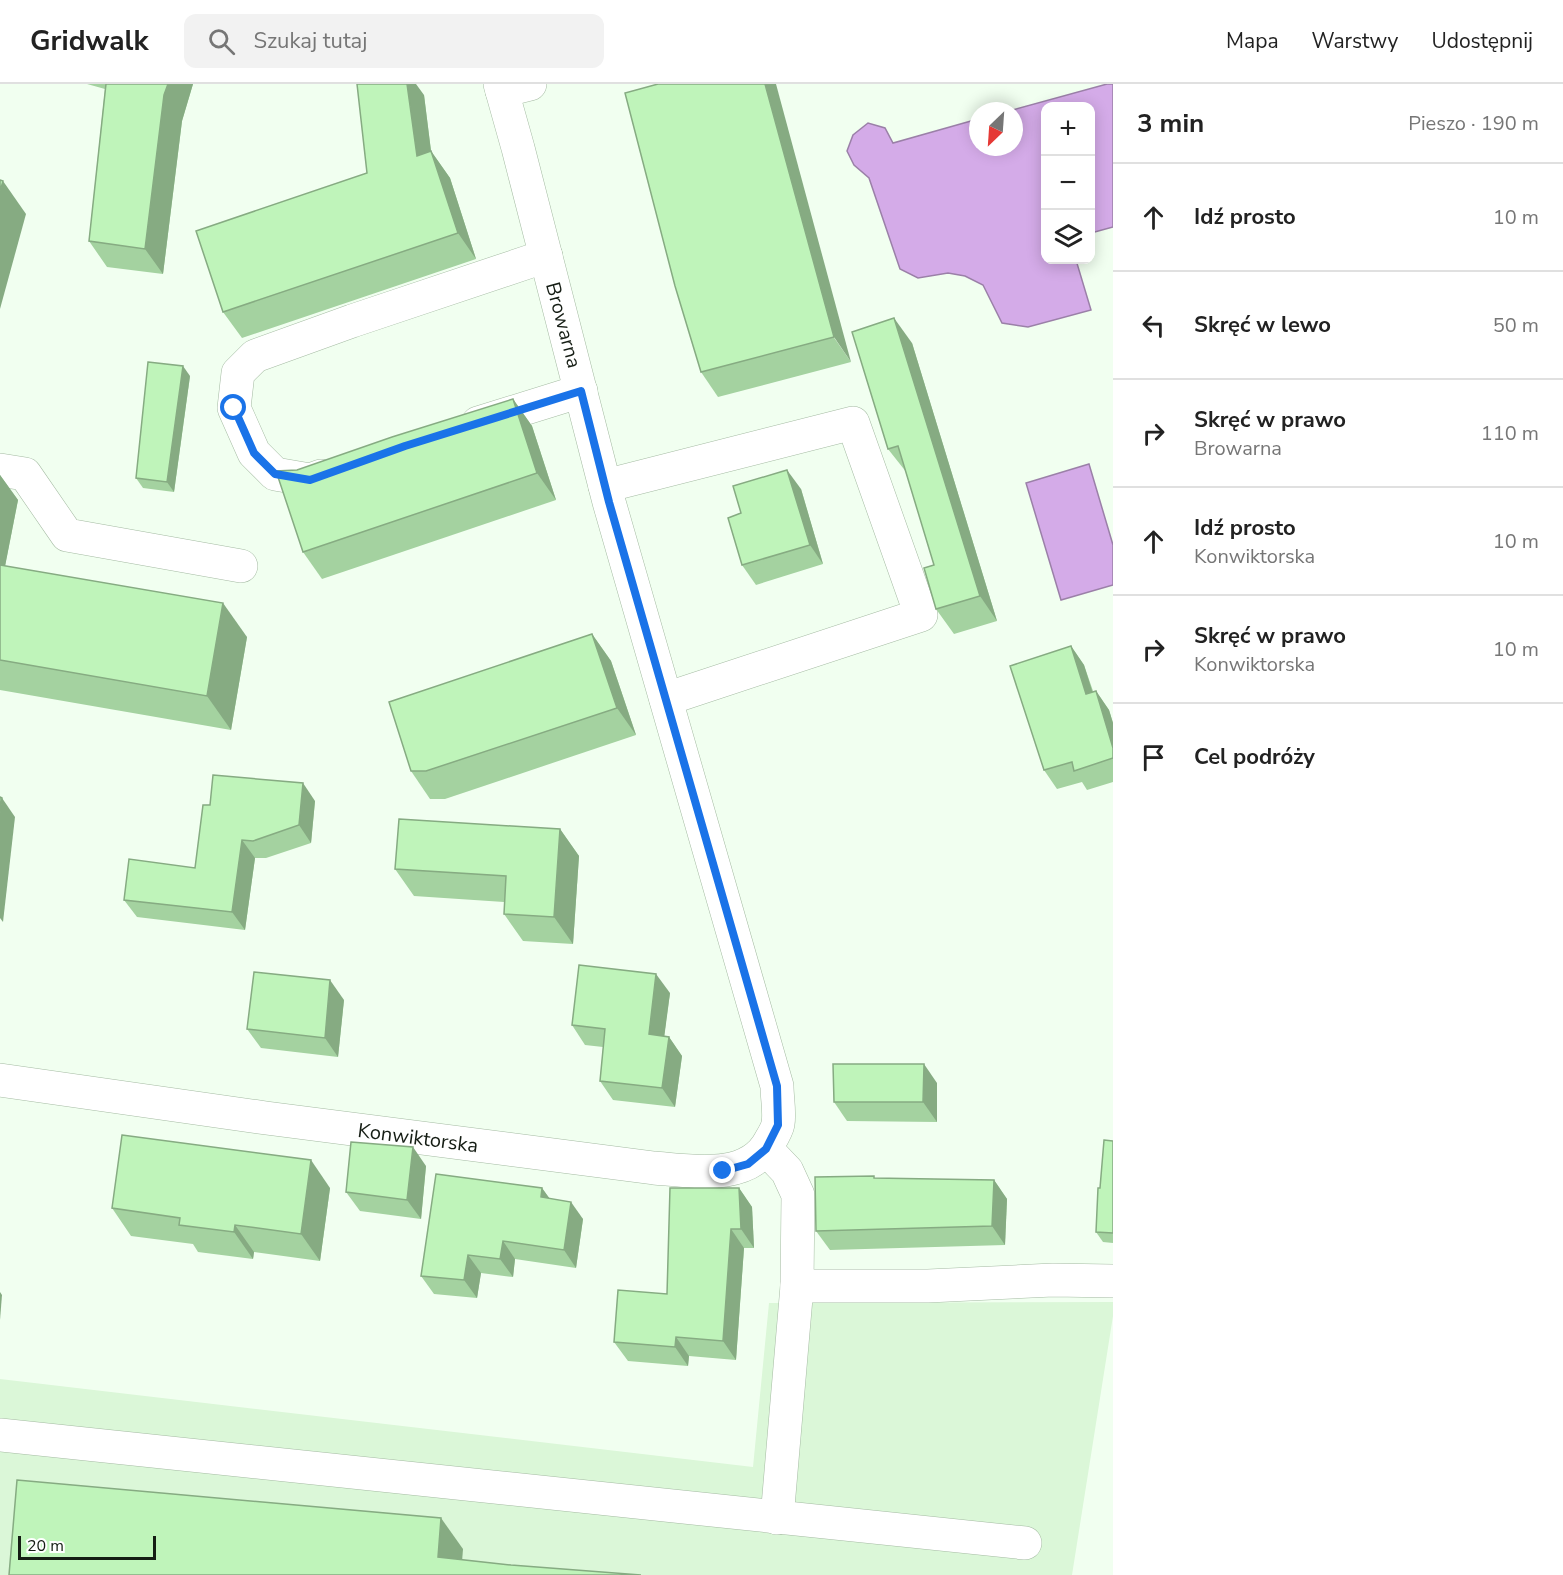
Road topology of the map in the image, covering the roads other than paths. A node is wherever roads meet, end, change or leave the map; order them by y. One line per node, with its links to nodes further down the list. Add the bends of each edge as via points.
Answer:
1 (511, 86): 2 (street, Browarna)
2 (546, 256): 3 (street, Browarna); 5 (street, via 255,356 238,373 234,408 254,453 275,474 310,480)
3 (581, 391): 4 (street); 7 (street, Browarna)
4 (449, 432)
5 (352, 465)
6 (0, 470): 8 (street, via 25,474 67,535)
7 (605, 486): 9 (street, Browarna); 9 (street, via 853,423 921,615)
8 (241, 566)
9 (666, 699): 11 (street, Browarna, via 777,1086 778,1125)
10 (0, 1080): 11 (street, Konwiktorska, via 665,1169 723,1171 748,1164)
11 (766, 1149): 13 (street, via 787,1171 798,1194)
12 (1113, 1281): 13 (street)
13 (797, 1286): 15 (street)
14 (0, 1436): 15 (street)
15 (777, 1518): 16 (street)
16 (1025, 1543)

